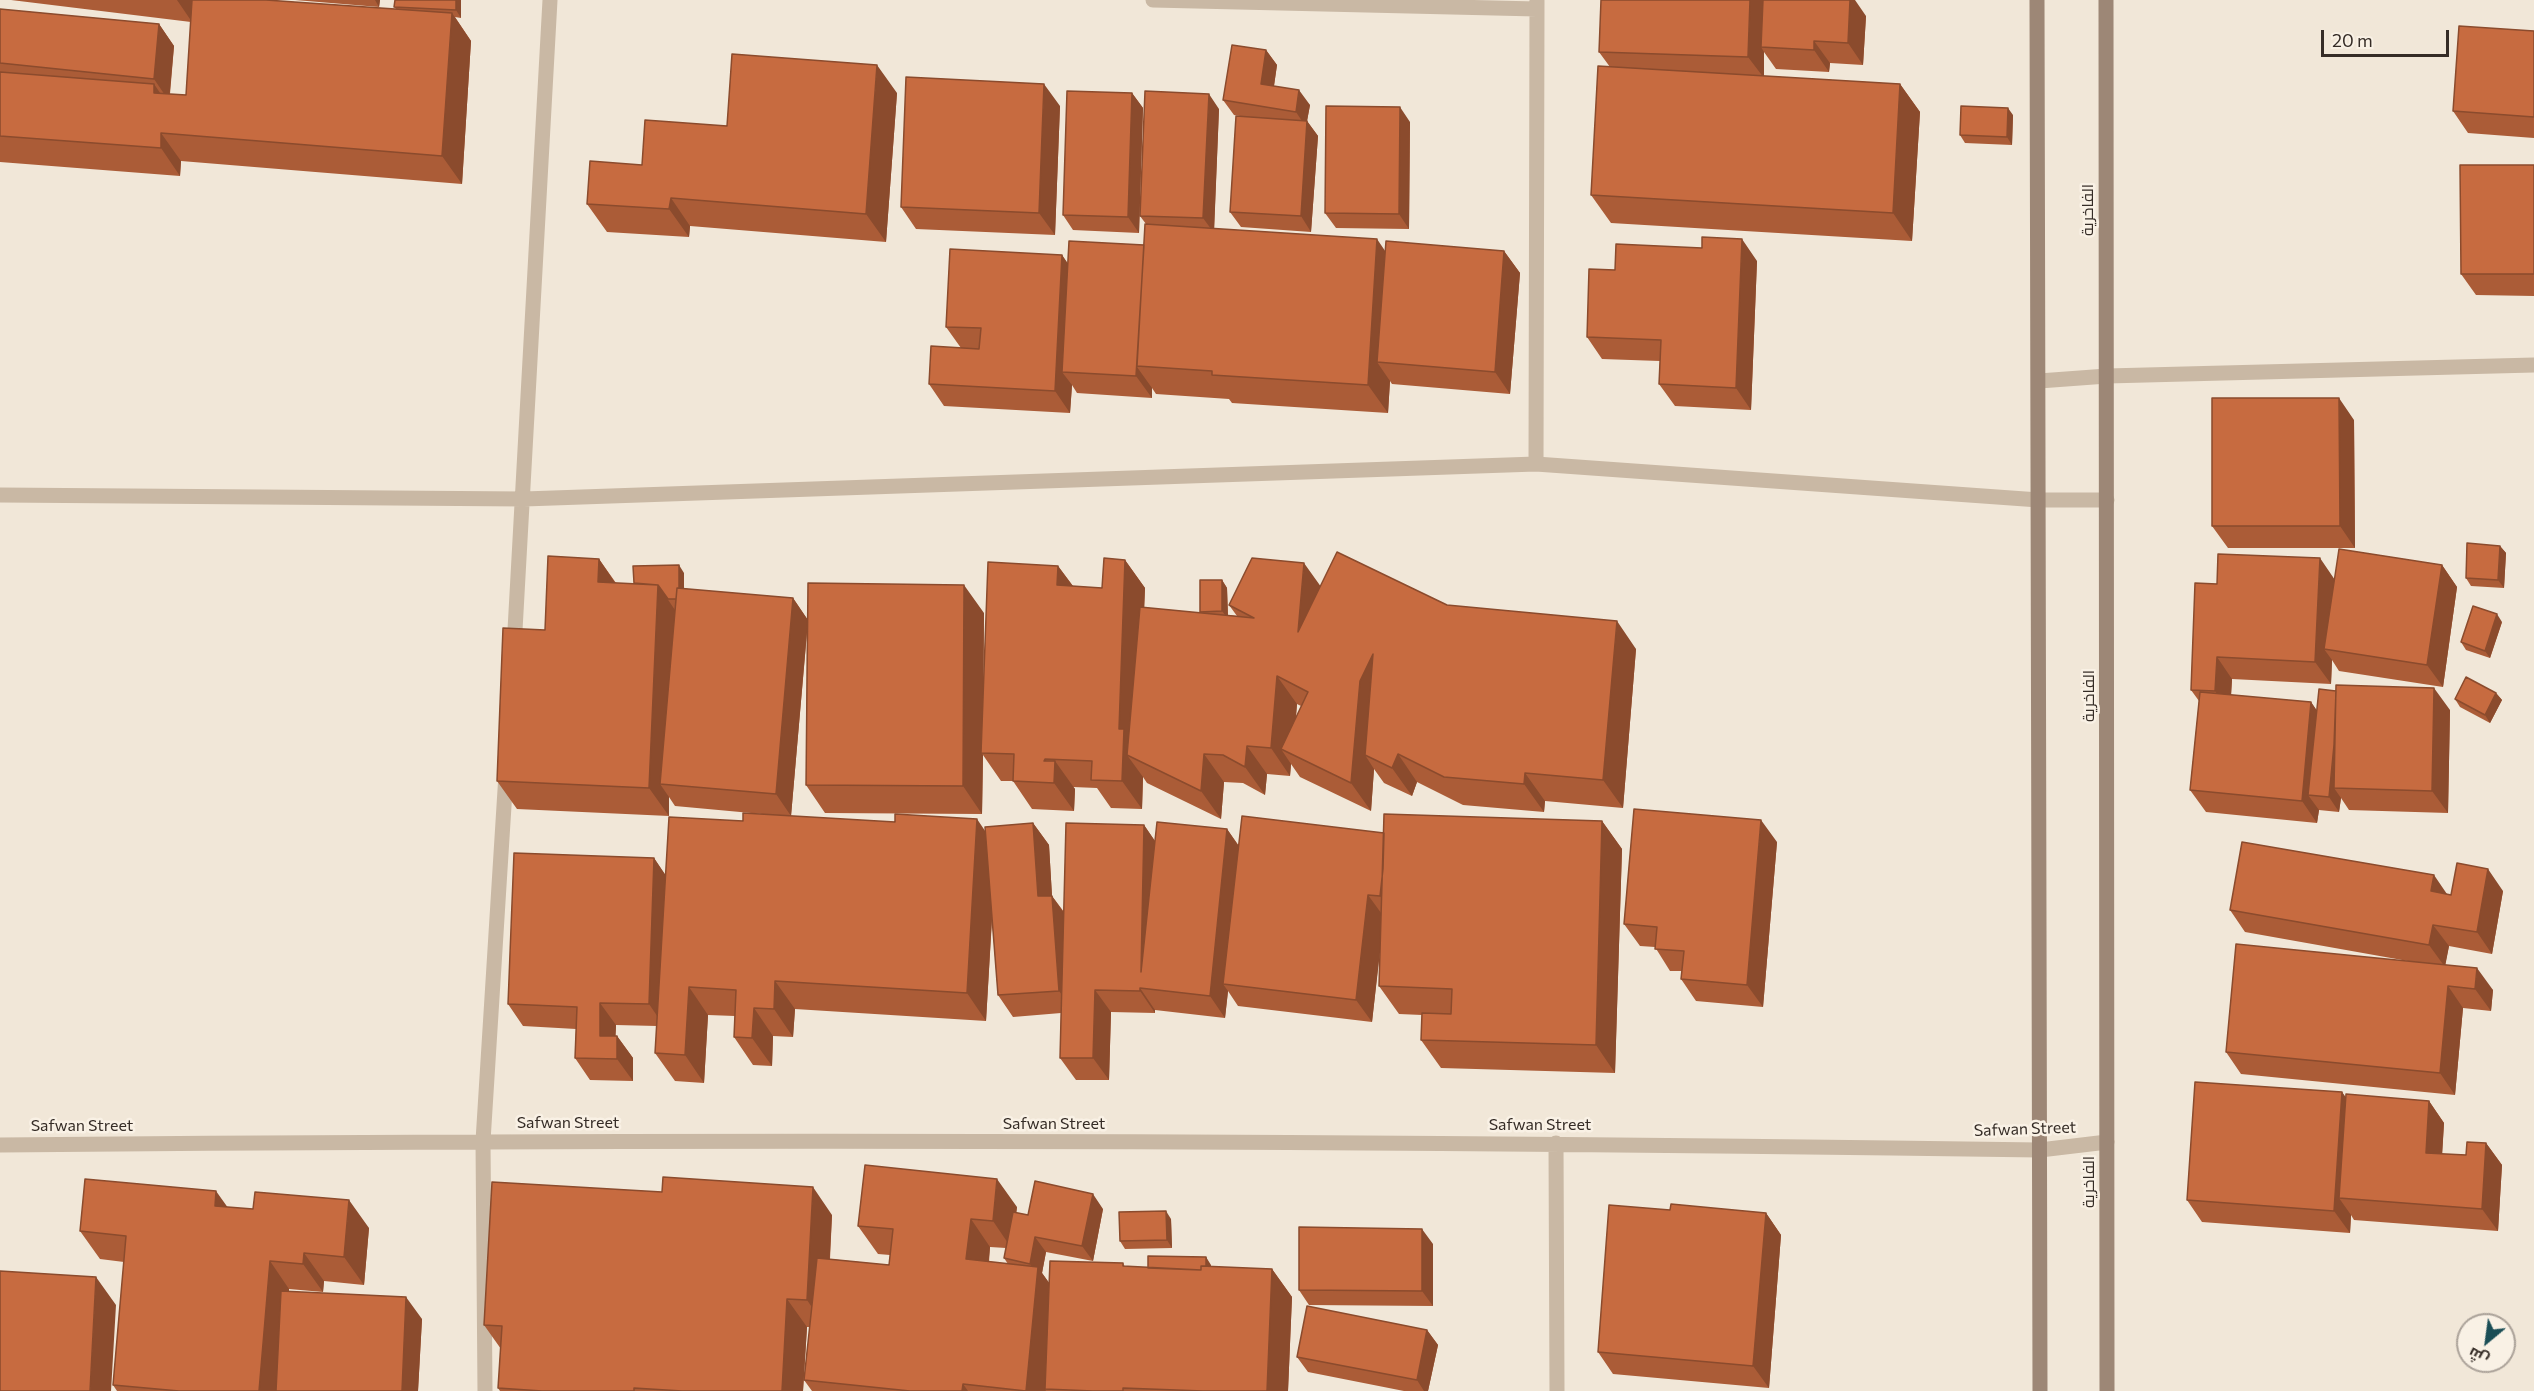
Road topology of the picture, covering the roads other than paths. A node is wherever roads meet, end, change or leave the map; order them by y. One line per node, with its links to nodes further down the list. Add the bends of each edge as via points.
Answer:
1 (549, 0): 11 (street)
2 (1153, 0): 5 (street)
3 (2037, 0): 8 (street)
4 (2106, 0): 7 (street, الفاخرية)
5 (1537, 4): 9 (street)
6 (2534, 364): 7 (street)
7 (2107, 376): 8 (street); 13 (street, الفاخرية)
8 (2038, 381): 12 (street)
9 (1536, 464): 11 (street); 12 (street)
10 (0, 495): 11 (street)
11 (524, 499): 14 (street)
12 (2039, 500): 13 (street); 20 (street)
13 (2107, 500): 17 (street, الفاخرية)
14 (513, 665)
15 (507, 760): 16 (street)
16 (483, 1141): 18 (street, Safwan Street); 19 (street, Safwan Street); 21 (street)
17 (2107, 1142): 20 (street, Safwan Street); 24 (street, الفاخرية)
18 (1556, 1143): 20 (street, Safwan Street); 22 (street)
19 (0, 1145)
20 (2040, 1150): 23 (street)
21 (484, 1391)
22 (1557, 1391)
23 (2040, 1391)
24 (2107, 1391)

